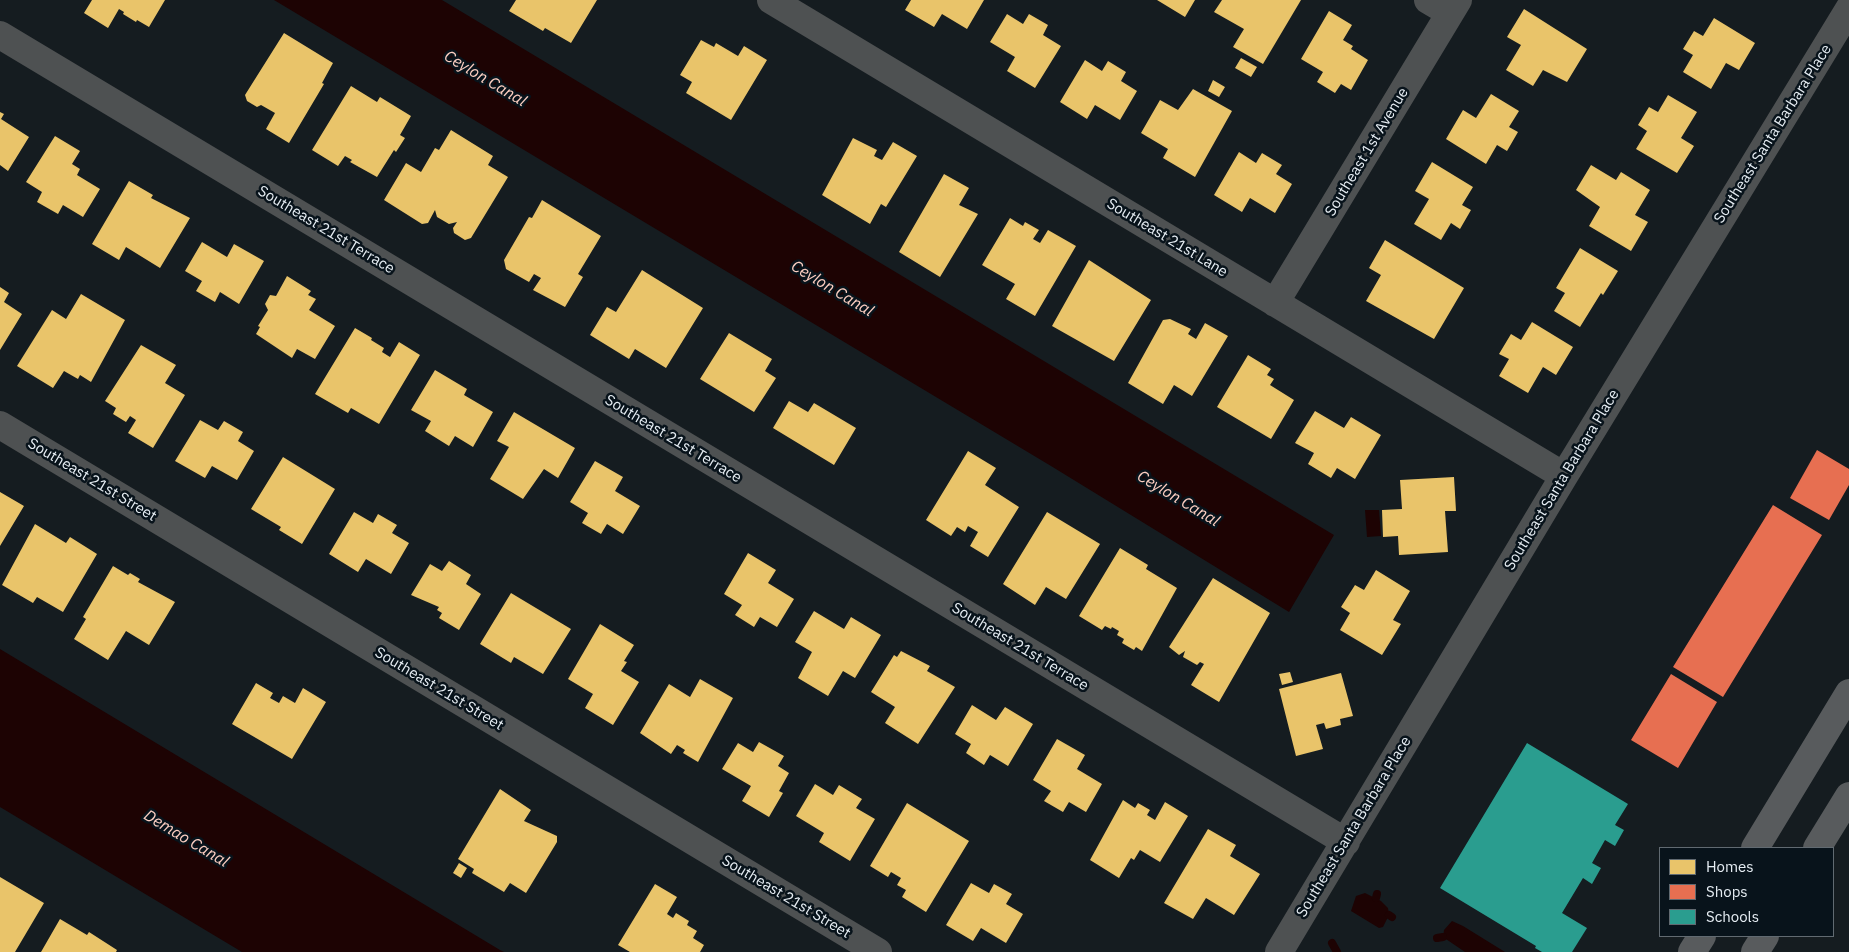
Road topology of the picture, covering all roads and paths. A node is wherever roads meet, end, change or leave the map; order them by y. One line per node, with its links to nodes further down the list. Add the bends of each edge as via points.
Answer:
1 (771, 0): 5 (street, Southeast 21st Lane)
2 (1445, 4): 5 (street, Southeast 1st Avenue)
3 (1849, 9): 7 (street, Southeast Santa Barbara Place)
4 (0, 35): 10 (street, Southeast 21st Terrace)
5 (1276, 303): 7 (street, Southeast 21st Lane)
6 (0, 425): 15 (street, Southeast 21st Street)
7 (1564, 476): 10 (street, Southeast Santa Barbara Place)
8 (1849, 692): 11 (main road)
9 (1849, 796): 12 (main road)
10 (1346, 842): 16 (street, Southeast Santa Barbara Place)
11 (1756, 847)
12 (1818, 847)
13 (1701, 937): 17 (main road)
14 (1764, 937): 18 (main road)
15 (878, 952)
16 (1279, 952)
17 (1692, 952)
18 (1755, 952)

